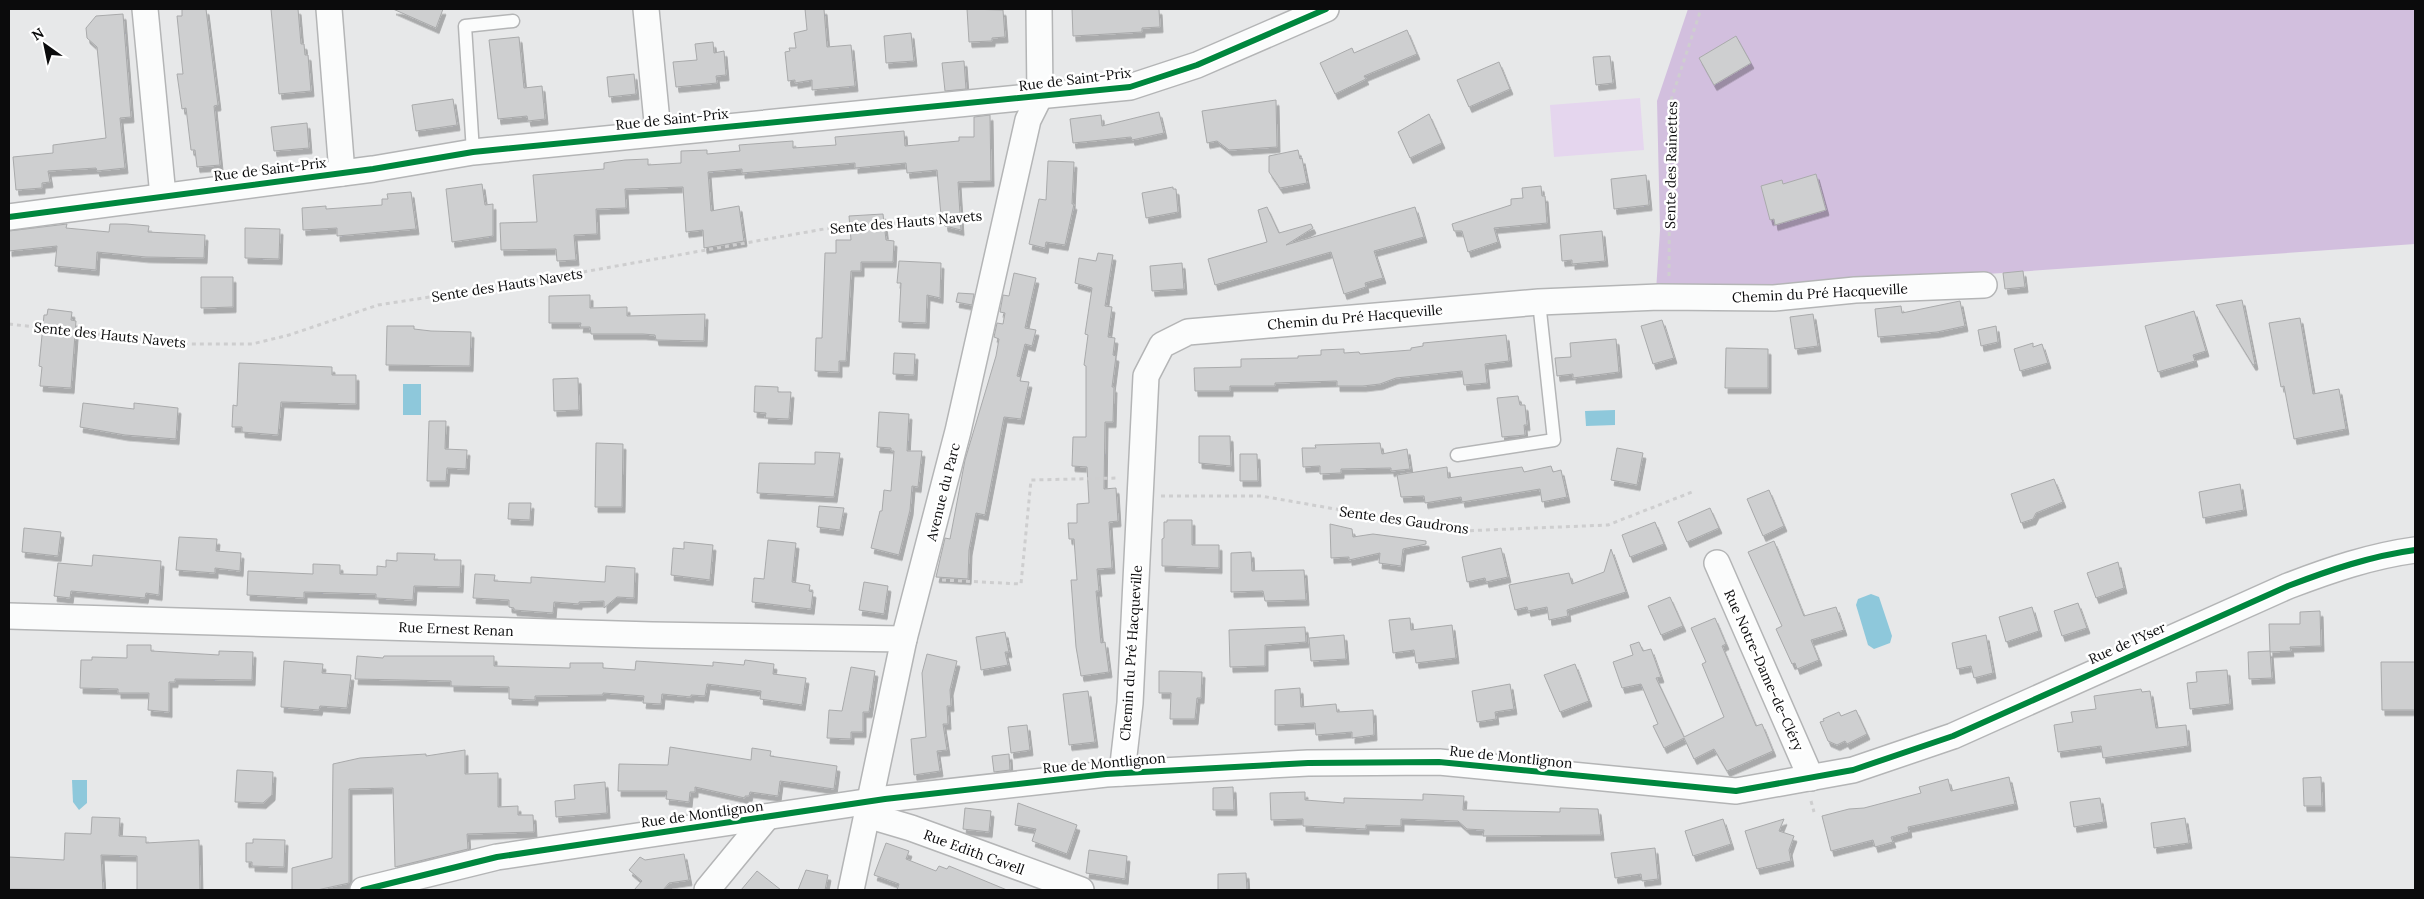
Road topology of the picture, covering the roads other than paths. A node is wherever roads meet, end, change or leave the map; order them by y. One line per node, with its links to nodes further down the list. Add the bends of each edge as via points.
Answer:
1 (145, 9): 11 (street)
2 (329, 9): 10 (street)
3 (646, 9): 8 (street, Rue de Saint-Prix)
4 (1039, 9): 7 (street)
5 (1326, 9): 7 (street, Rue de Saint-Prix, via 1197,66 1130,87)
6 (513, 21): 9 (lane, via 465,26)
7 (1040, 96): 8 (street, Rue de Saint-Prix); 19 (street, Avenue du Parc, via 1028,120 921,579)
8 (658, 132): 9 (street, Rue de Saint-Prix)
9 (473, 152): 10 (street, Rue de Saint-Prix)
10 (342, 173): 11 (street, Rue de Saint-Prix)
11 (163, 196): 12 (street, Rue de Saint-Prix)
12 (9, 217)
13 (1984, 285): 14 (street, Chemin du Pré Hacqueville, via 1855,290 1774,298 1669,297)
14 (1539, 302): 15 (lane, via 1554,440); 21 (street, Chemin du Pré Hacqueville, via 1188,332 1162,345 1146,376 1130,703)
15 (1457, 455)
16 (2415, 550): 20 (street, Rue de l'Yser, via 2344,565 2288,586 1953,736)
17 (1717, 563): 22 (street, Rue Notre-Dame-de-Cléry)
18 (9, 616): 19 (street, Rue Ernest Renan)
19 (904, 639): 23 (street, Avenue du Parc)
20 (1853, 770): 22 (street, Rue de Montlignon)
21 (1122, 773): 22 (street, Rue de Montlignon, via 1308,764 1439,762 1736,791); 23 (street, Rue de Montlignon)
22 (1811, 778)
23 (867, 809): 24 (street, Rue de Montlignon); 27 (street, Avenue du Parc); 28 (street, Rue Edith Cavell, via 910,828)
24 (767, 816): 25 (street, Rue de Montlignon, via 497,857); 26 (street)
25 (364, 890)
26 (707, 890)
27 (851, 890)
28 (1081, 890)

